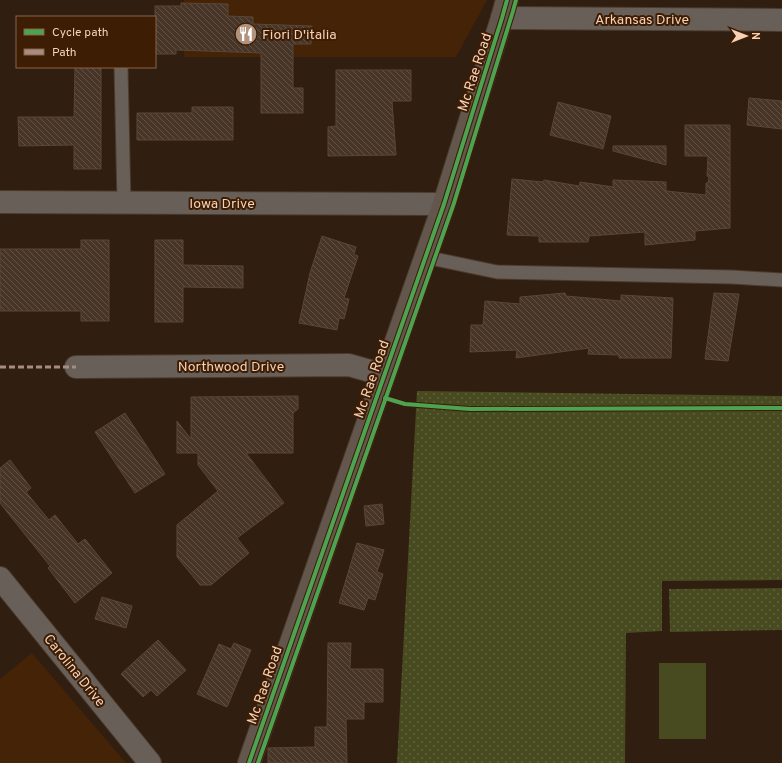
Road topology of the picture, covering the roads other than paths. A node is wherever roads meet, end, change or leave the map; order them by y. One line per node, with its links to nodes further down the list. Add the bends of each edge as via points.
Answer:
1 (505, 9): 2 (street, Arkansas Drive); 6 (street, Mc Rae Road)
2 (782, 20)
3 (121, 68): 5 (lane)
4 (0, 202): 5 (street, Iowa Drive)
5 (124, 203): 6 (street, Iowa Drive)
6 (444, 204): 7 (street, Mc Rae Road)
7 (426, 257): 8 (lane, via 497,272); 10 (street, Mc Rae Road)
8 (782, 280)
9 (76, 367): 10 (street, Northwood Drive, via 349,365)
10 (384, 375): 13 (street, Mc Rae Road)
11 (0, 578): 12 (street, Carolina Drive)
12 (150, 763)
13 (249, 763)

